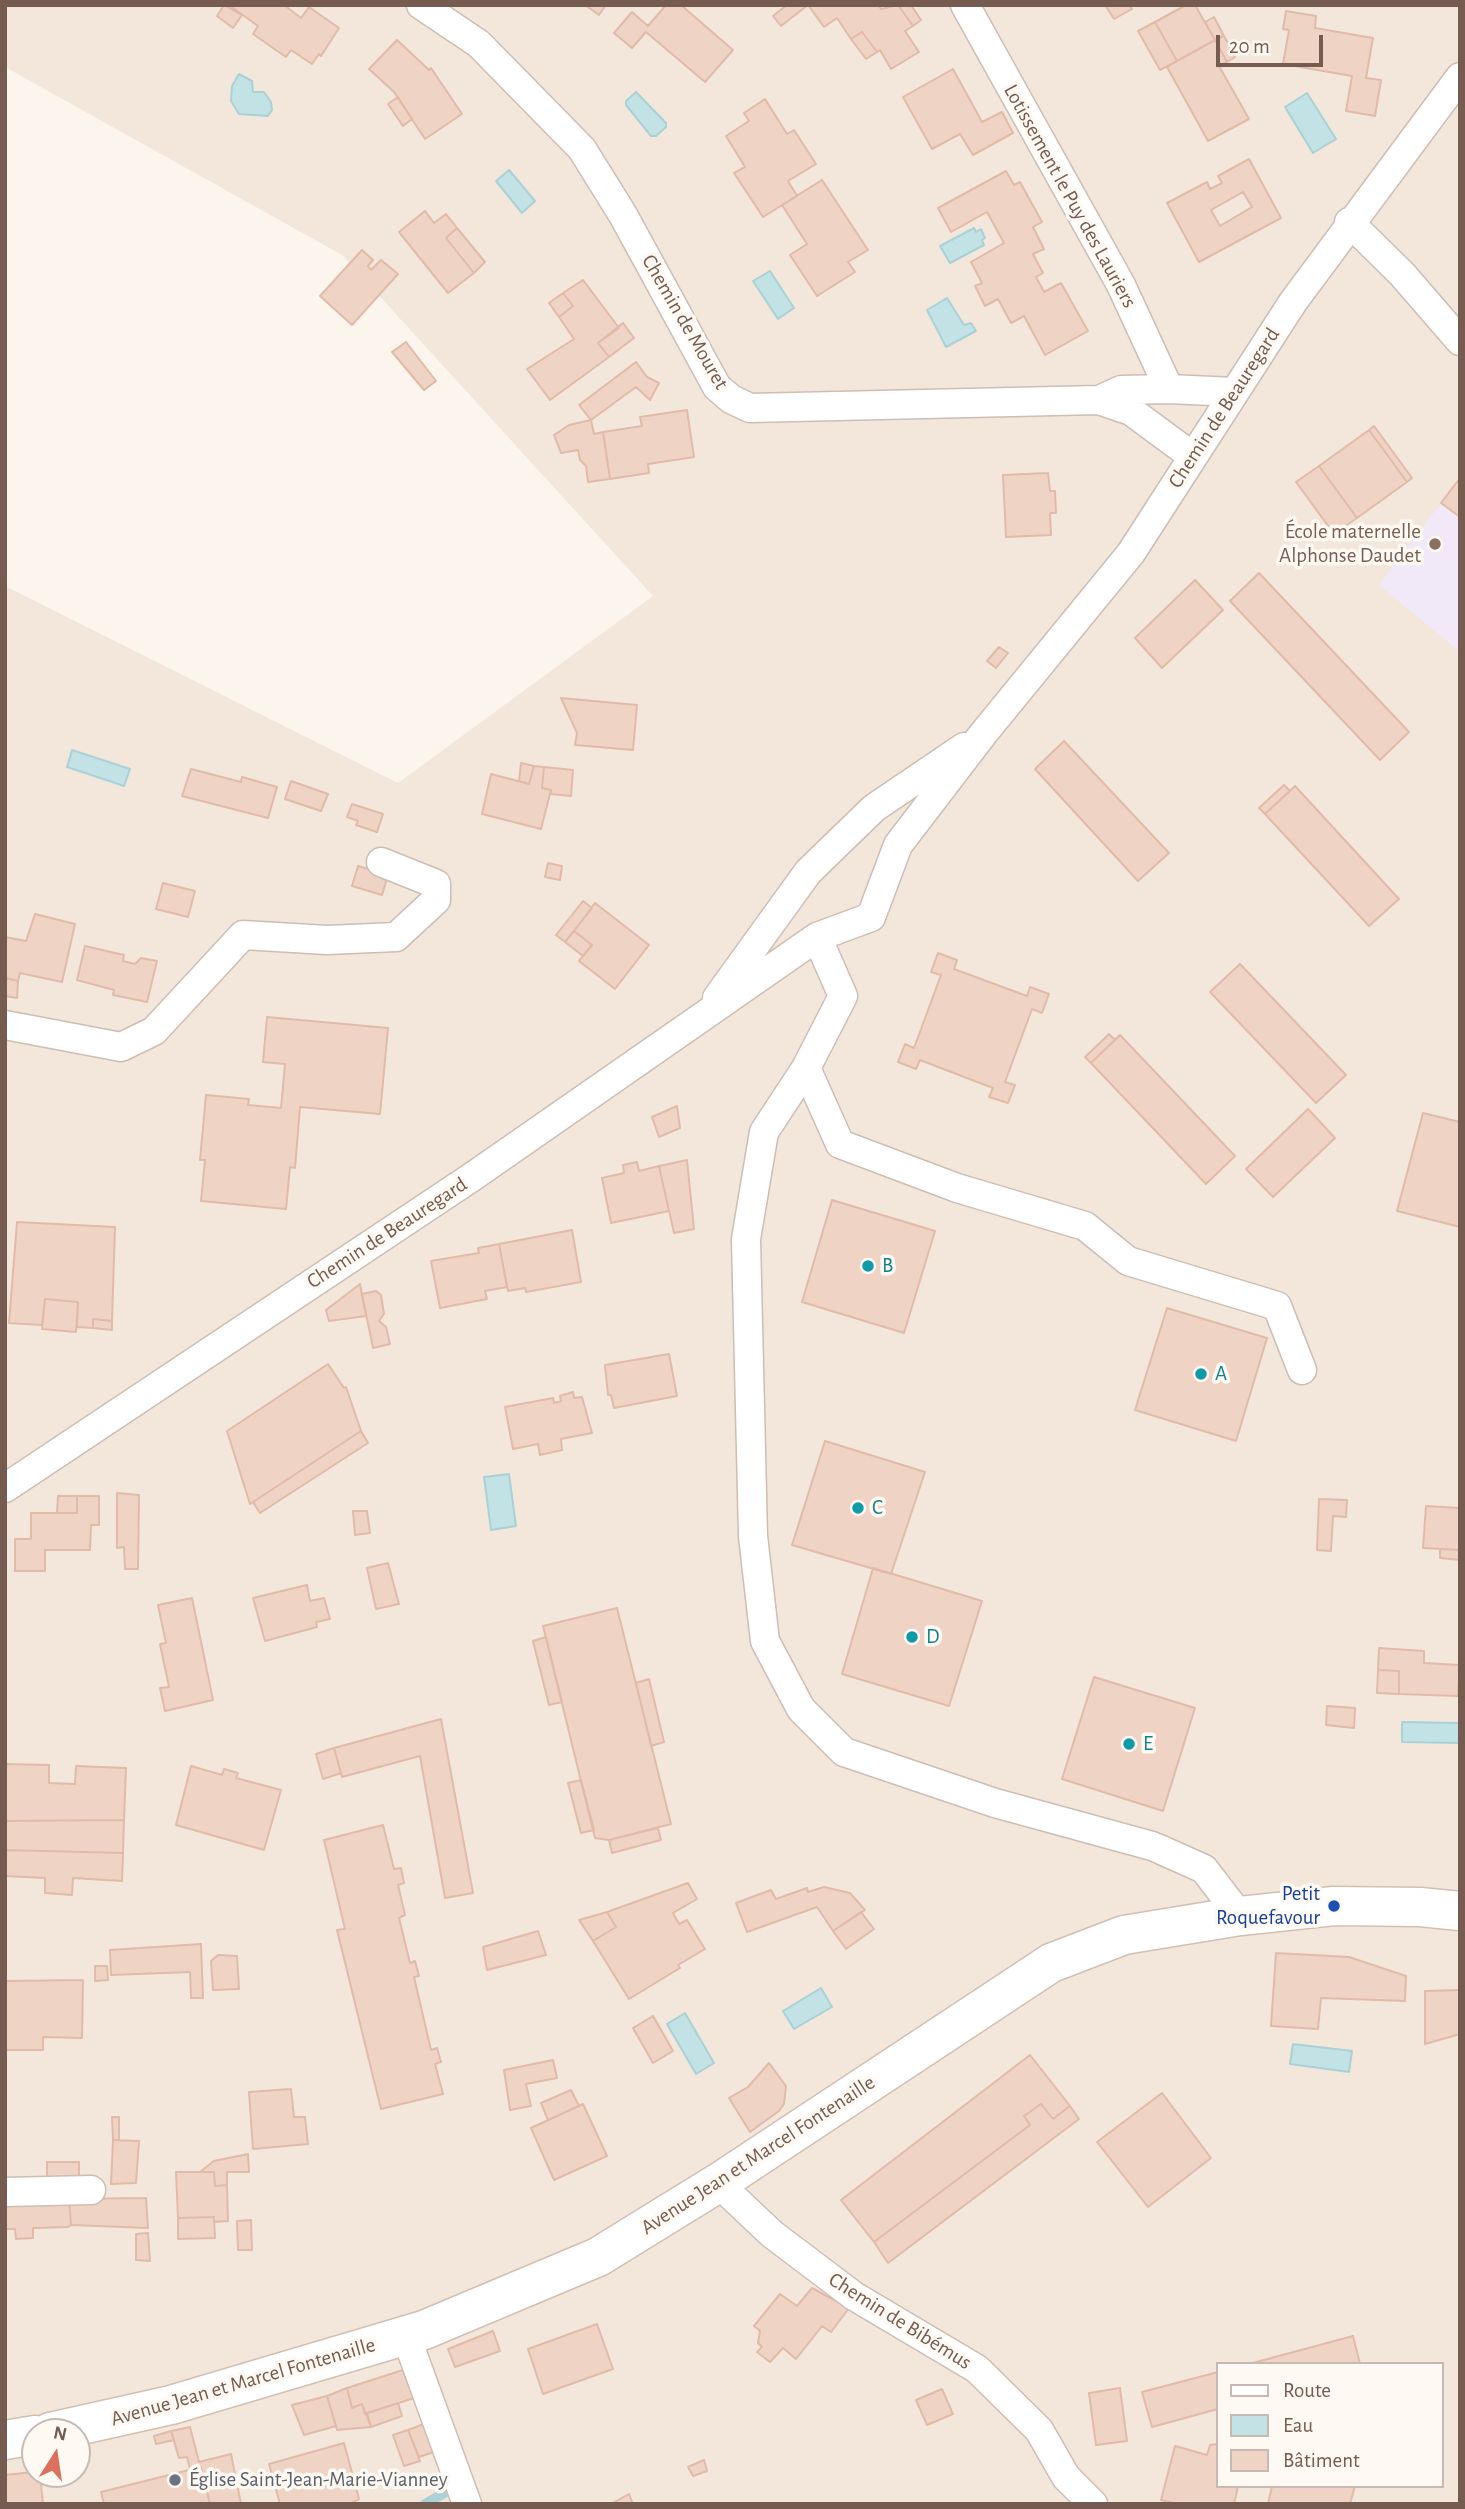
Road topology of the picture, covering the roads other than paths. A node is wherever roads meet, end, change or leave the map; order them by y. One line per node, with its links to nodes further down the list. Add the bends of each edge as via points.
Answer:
1 (421, 5): 8 (street, Chemin de Mouret, via 479,44 582,149 717,387 731,399 750,408)
2 (965, 5): 6 (street, Lotissement le Puy des Lauriers, via 1121,285)
3 (1460, 77): 4 (street, Chemin de Beauregard)
4 (1349, 222): 5 (street); 7 (street, Chemin de Beauregard)
5 (1460, 341)
6 (1169, 388): 7 (street); 8 (street, via 1121,390)
7 (1234, 392): 9 (street, Chemin de Beauregard)
8 (1099, 400): 9 (street, via 1131,411)
9 (1192, 456): 10 (street, Chemin de Beauregard, via 1131,553)
10 (983, 734): 12 (street, Chemin de Beauregard, via 898,845 871,917); 13 (street, Chemin de Beauregard, via 874,808 808,872)
11 (381, 862): 14 (street, via 436,884 436,900 396,937 327,940 243,935 154,1031 121,1046)
12 (817, 937): 13 (street, Chemin de Beauregard); 15 (street, via 843,996)
13 (704, 1016): 17 (street, Chemin de Beauregard, via 472,1177)
14 (5, 1025)
15 (806, 1068): 16 (street, via 840,1144 957,1188 1085,1226 1128,1261 1277,1306); 21 (street, via 764,1132 746,1239 753,1536 765,1640 801,1709 844,1752 995,1803 1154,1847 1204,1869)
16 (1302, 1370)
17 (67, 1444): 18 (street, Chemin de Beauregard); 19 (street, Chemin de Beauregard)
18 (5, 1477)
19 (5, 1488)
20 (1460, 1911): 21 (main road, Avenue Jean et Marcel Fontenaille, via 1334,1906)
21 (1240, 1916): 22 (main road, Avenue Jean et Marcel Fontenaille, via 1124,1935 1051,1962)
22 (718, 2183): 25 (main road, Avenue Jean et Marcel Fontenaille, via 598,2257); 28 (street, Chemin de Bibémus, via 772,2234 854,2296 977,2369 1039,2430 1066,2477)
23 (91, 2190): 24 (street)
24 (5, 2192)
25 (406, 2336): 26 (main road, Avenue Jean et Marcel Fontenaille, via 171,2405); 27 (street)
26 (91, 2423)
27 (467, 2504)
28 (1093, 2504)

